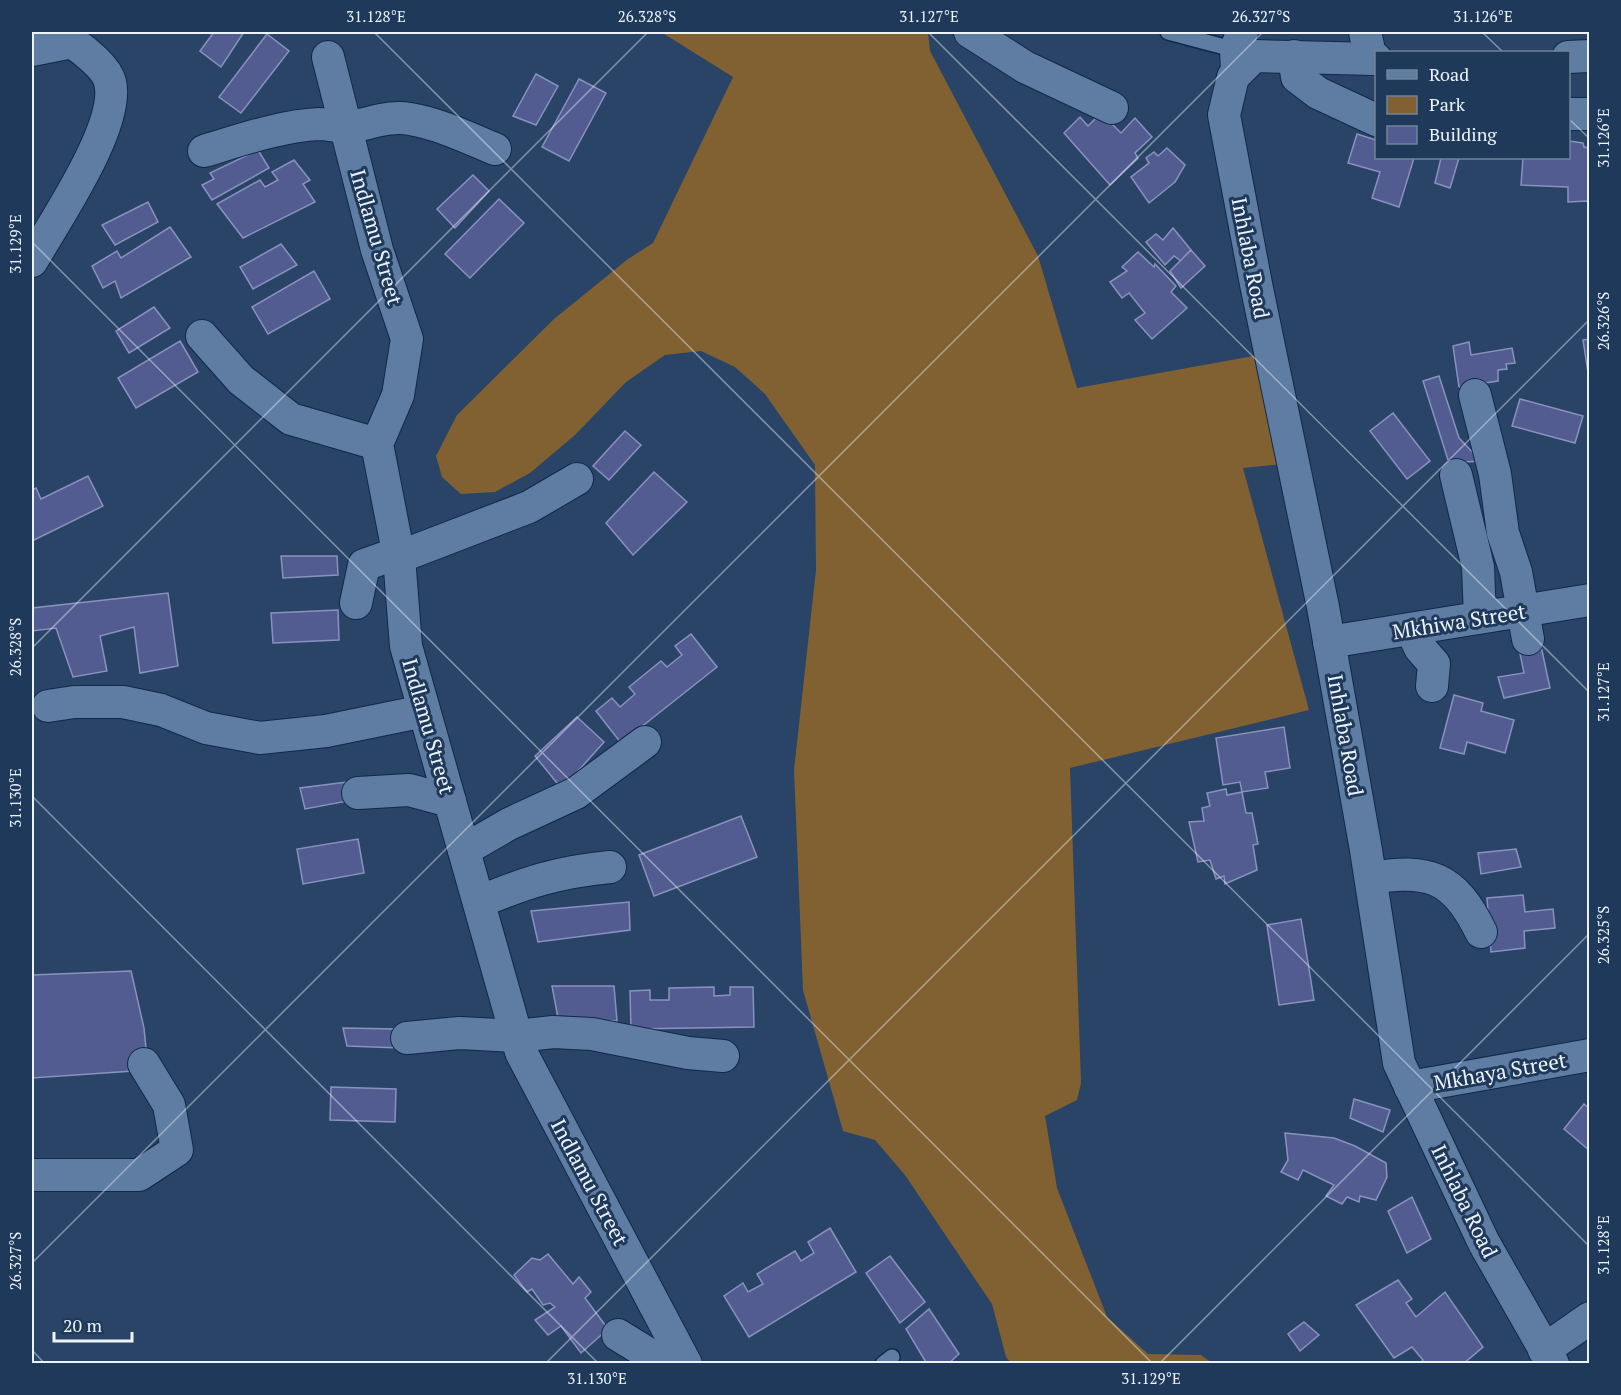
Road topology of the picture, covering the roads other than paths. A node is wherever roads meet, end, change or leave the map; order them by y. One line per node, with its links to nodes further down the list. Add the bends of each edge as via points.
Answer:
1 (970, 32): 10 (street, via 1026,67)
2 (1170, 32): 9 (lane)
3 (32, 50): 17 (street, via 72,42 88,53 110,81 110,115)
4 (1371, 50): 5 (street)
5 (1294, 56): 9 (street); 13 (street, via 1297,77 1304,83 1350,110)
6 (1590, 56): 8 (street)
7 (328, 57): 14 (street, Indlamu Street)
8 (1570, 57)
9 (1237, 58): 29 (street, Inhlaba Road, via 1224,115)
10 (1112, 108)
11 (1570, 114): 12 (street)
12 (1590, 114)
13 (1375, 119)
14 (346, 127): 15 (street, via 381,118 408,118); 16 (street, via 321,124 293,128); 20 (street, Indlamu Street, via 377,249 407,339 398,395)
15 (495, 149)
16 (204, 151)
17 (32, 261)
18 (202, 336): 20 (street, via 241,380 291,419)
19 (1475, 395): 27 (street, via 1495,474 1503,533 1516,572)
20 (377, 444): 23 (street, Indlamu Street)
21 (1456, 475): 26 (street, via 1478,567)
22 (577, 479): 23 (street, via 529,507)
23 (398, 555): 25 (street, via 364,565); 32 (street, Indlamu Street, via 406,646)
24 (1590, 600): 27 (street, Mkhiwa Street)
25 (356, 603)
26 (1480, 617): 27 (street, Mkhiwa Street); 28 (street, Mkhiwa Street)
27 (1524, 625)
28 (1412, 629): 29 (street, Mkhiwa Street); 30 (street, via 1420,648 1434,664)
29 (1329, 642): 38 (street, Inhlaba Road)
30 (1432, 686)
31 (48, 706): 32 (street, via 123,702 161,710 206,728 260,738 326,731)
32 (424, 711): 35 (street, Indlamu Street)
33 (645, 742): 36 (street, via 576,793)
34 (358, 792): 35 (street, via 409,790)
35 (450, 801): 36 (street, Indlamu Street)
36 (464, 850): 39 (street, Indlamu Street)
37 (610, 867): 39 (street, via 565,872 519,885)
38 (1371, 878): 40 (street, via 1422,874 1445,885 1469,907); 46 (street, Inhlaba Road, via 1399,1063)
39 (479, 903): 41 (street, Indlamu Street)
40 (1481, 932)
41 (517, 1036): 42 (street, via 459,1033); 44 (street, via 553,1032 592,1034); 52 (street, Indlamu Street, via 521,1052)
42 (407, 1038)
43 (1590, 1055): 46 (street, Mkhaya Street)
44 (723, 1056)
45 (144, 1065): 47 (street, via 169,1104 177,1150 139,1174)
46 (1410, 1087): 50 (street, Inhlaba Road, via 1484,1243)
47 (32, 1175)
48 (1590, 1318): 50 (street)
49 (618, 1335): 51 (street)
50 (1549, 1357)
51 (665, 1364)
52 (686, 1364)

